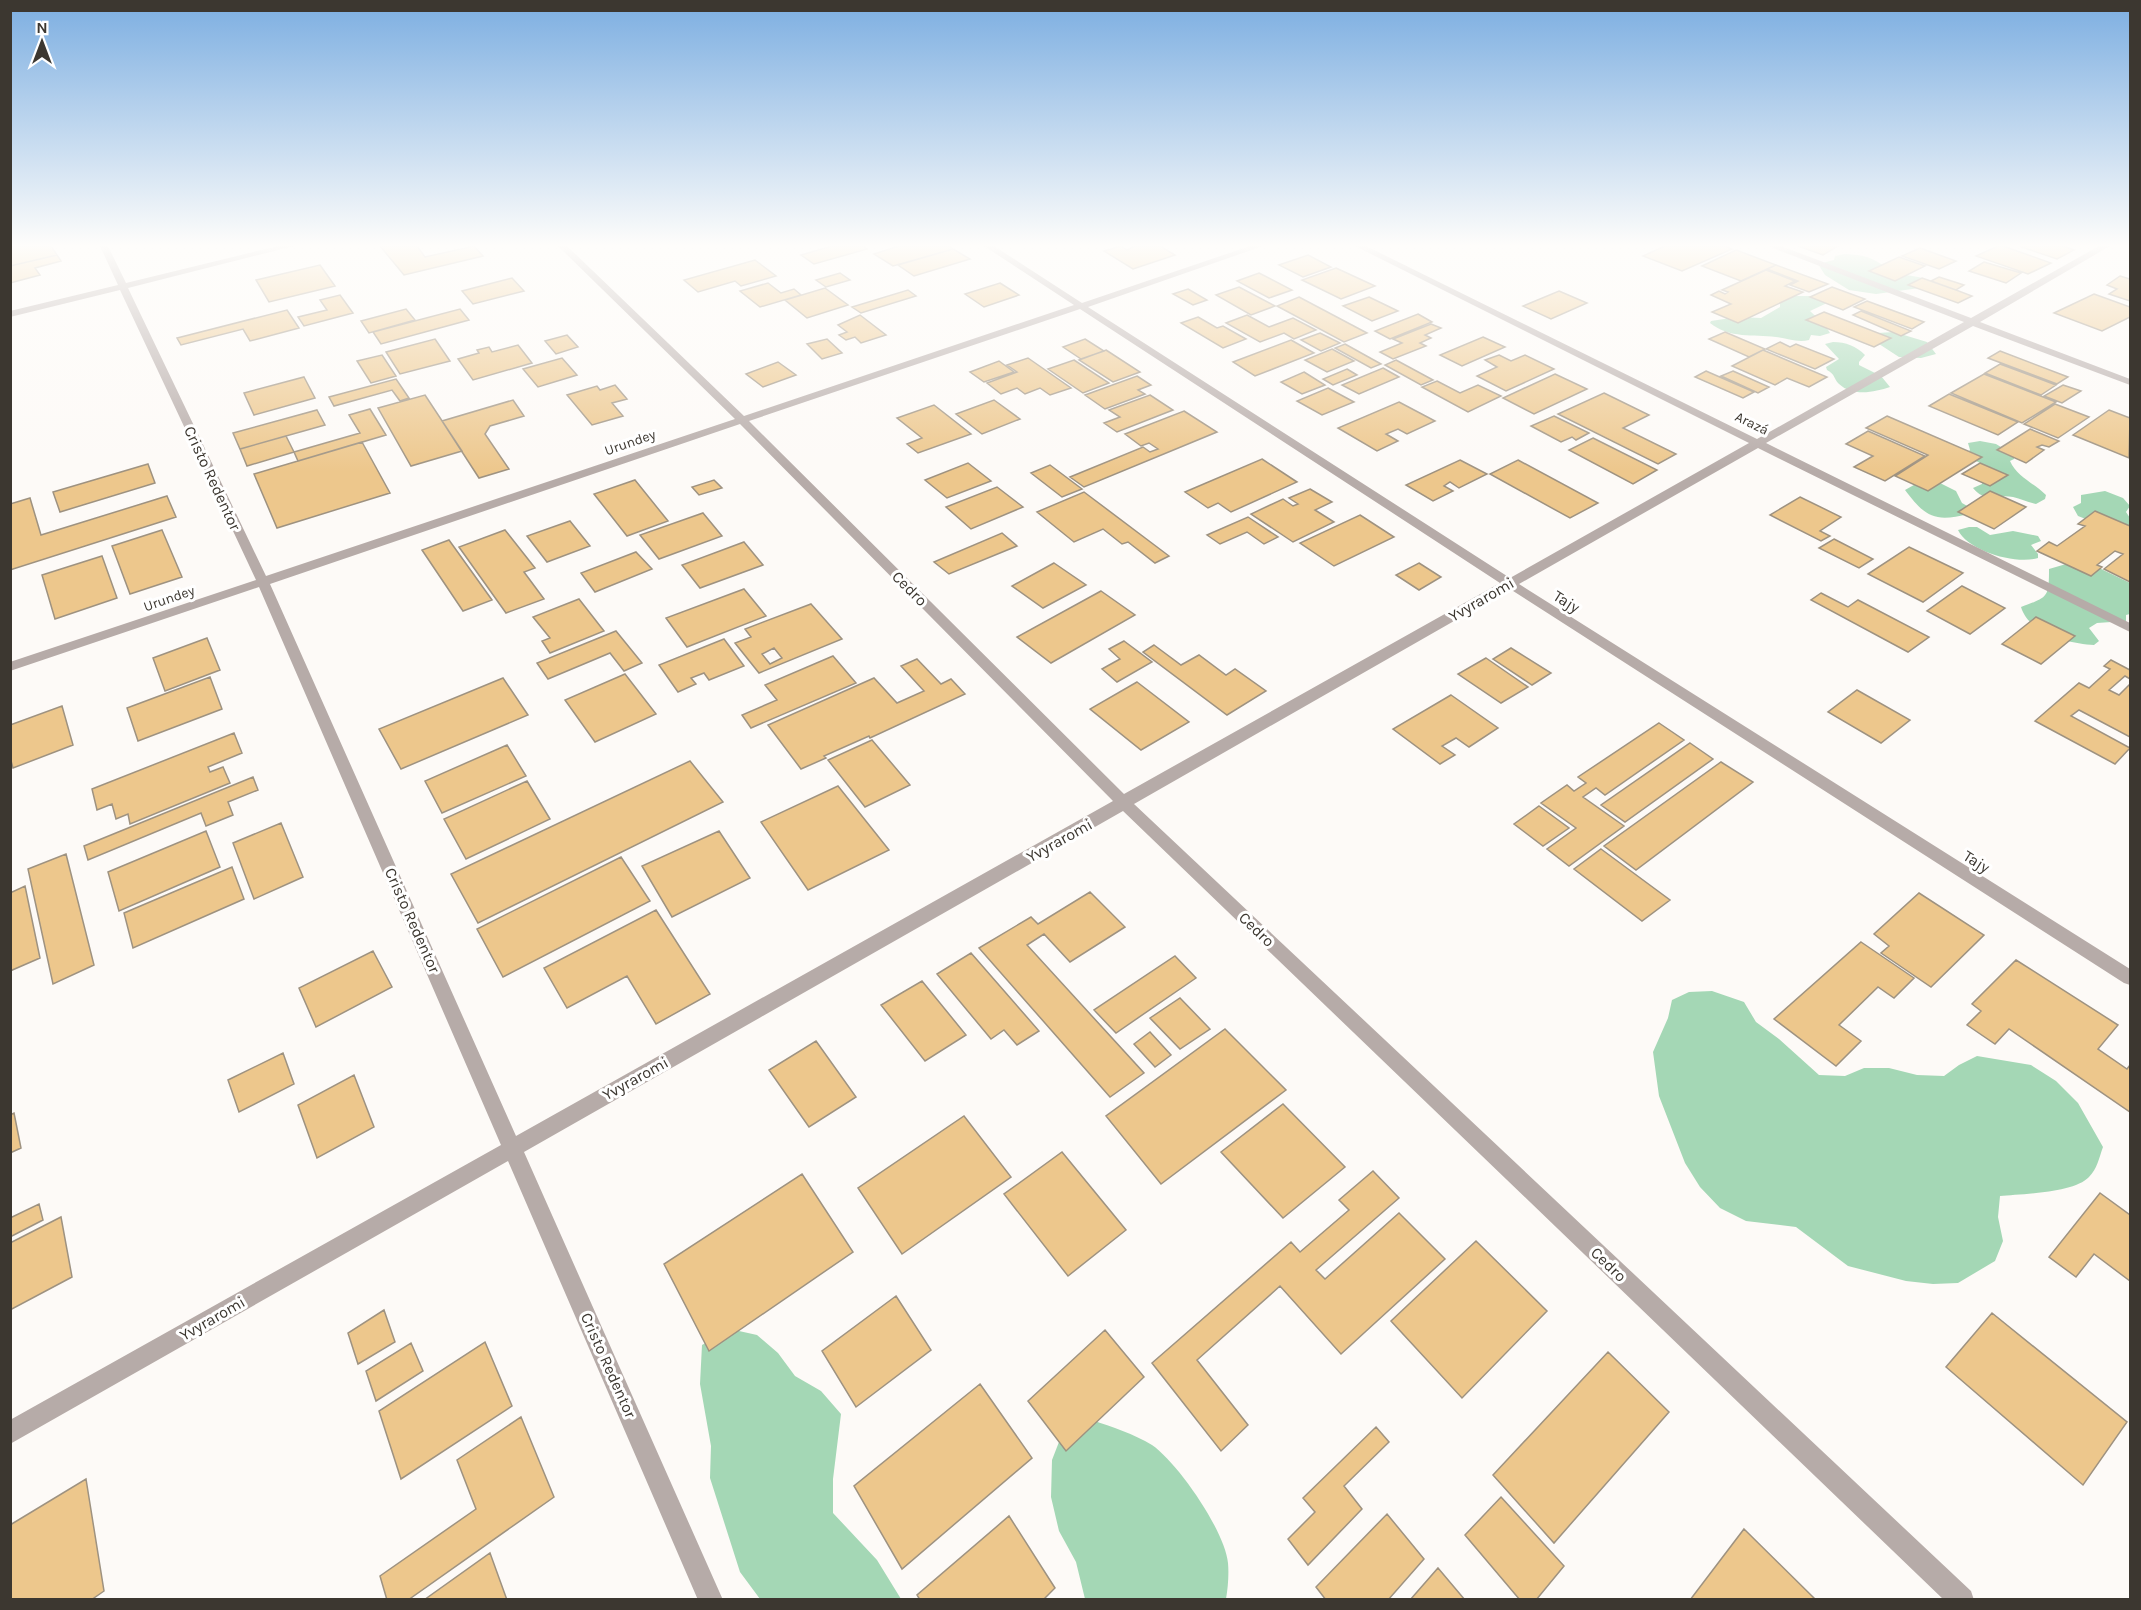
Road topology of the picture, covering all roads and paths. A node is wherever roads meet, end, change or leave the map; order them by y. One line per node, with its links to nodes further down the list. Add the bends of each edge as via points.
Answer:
1 (139, 321): 12 (street, Cristo Redentor)
2 (640, 321): 10 (street, Cedro)
3 (1035, 321): 10 (street, Urundey)
4 (1108, 321): 13 (street, Tajy)
5 (1512, 321): 11 (street, Arazá)
6 (1968, 321): 8 (street)
7 (1976, 321): 8 (street, Yvyraromi)
8 (1973, 323): 9 (street); 11 (street, Yvyraromi)
9 (2130, 382)
10 (742, 420): 12 (street, Urundey); 16 (street, Cedro)
11 (1761, 444): 13 (street, Yvyraromi); 14 (street, Arazá)
12 (263, 582): 15 (street, Urundey); 18 (street, Cristo Redentor)
13 (1509, 583): 16 (street, Yvyraromi); 17 (street, Tajy)
14 (2130, 628)
15 (10, 667)
16 (1124, 803): 18 (street, Yvyraromi); 21 (street, Cedro)
17 (2130, 978)
18 (513, 1147): 19 (street, Yvyraromi); 20 (street, Cristo Redentor)
19 (10, 1433)
20 (711, 1599)
21 (1962, 1599)

